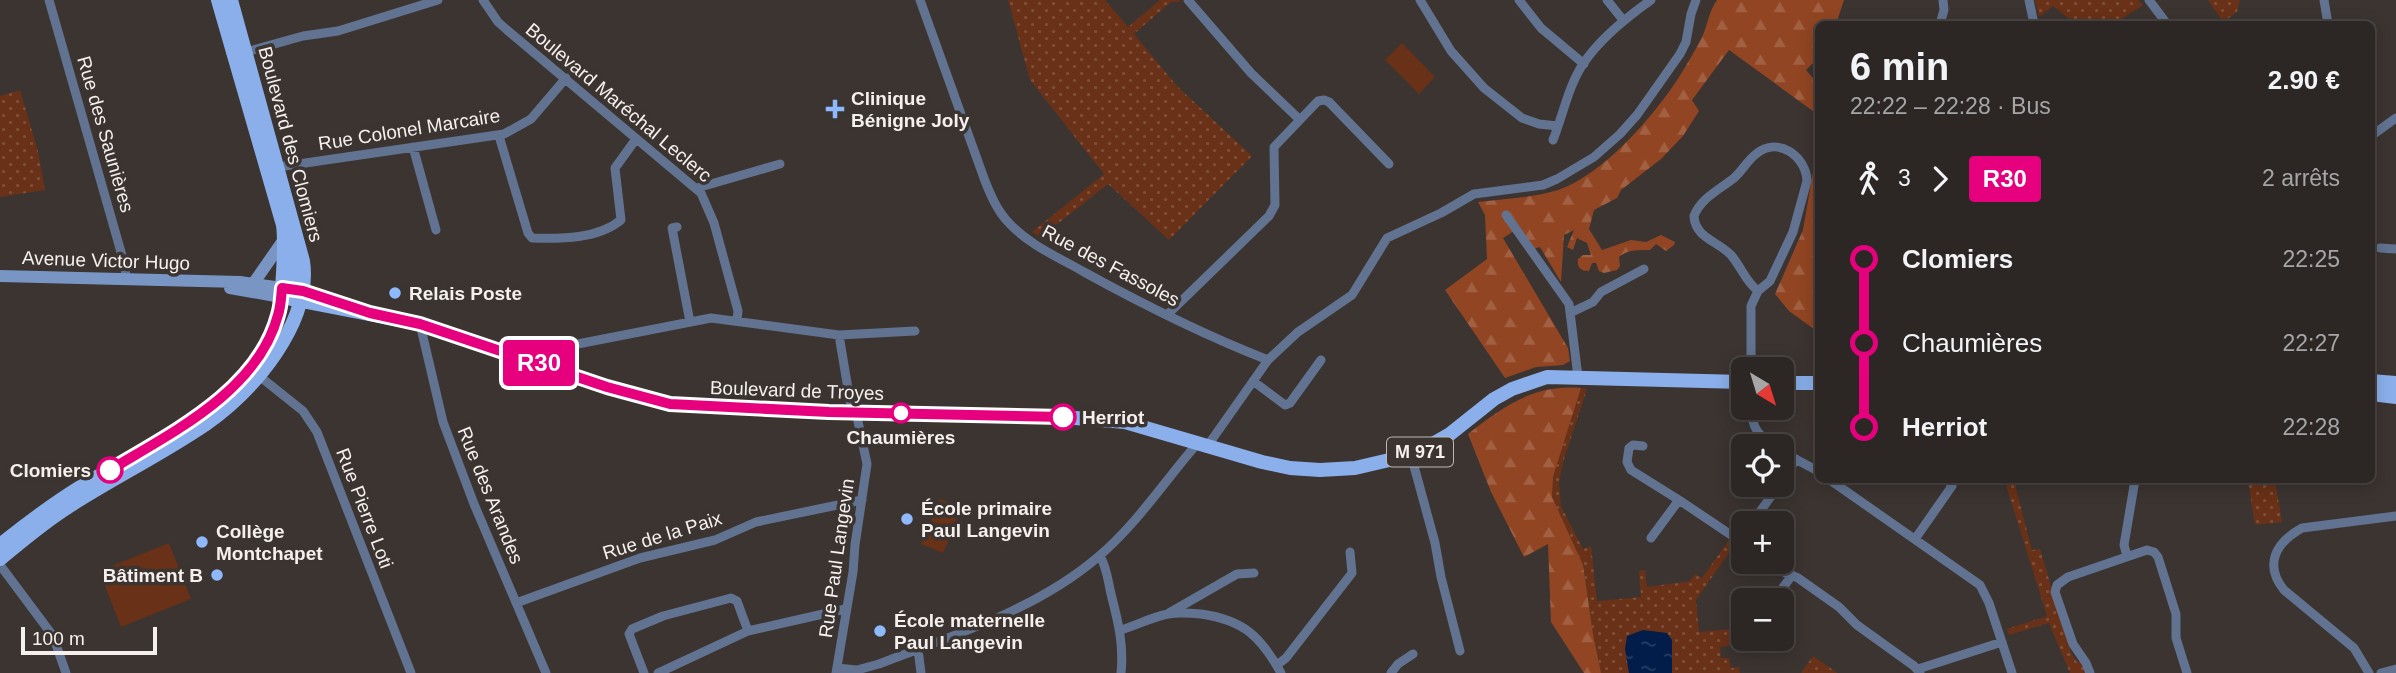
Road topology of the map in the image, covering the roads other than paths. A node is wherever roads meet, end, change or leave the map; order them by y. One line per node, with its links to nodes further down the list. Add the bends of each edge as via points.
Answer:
1 (49, 0): 45 (street, Rue des Saunières)
2 (218, 0): 40 (main road, Boulevard des Clomiers)
3 (231, 0): 22 (main road, Boulevard des Clomiers)
4 (438, 0): 22 (street, via 338,31)
5 (483, 0): 24 (street, Boulevard Maréchal Leclerc, via 498,22)
6 (919, 0): 51 (street, Rue des Fassoles, via 985,181 1007,221 1031,242)
7 (1188, 0): 26 (street, via 1251,73)
8 (1420, 0): 27 (street, via 1451,51 1484,88 1522,118)
9 (1519, 0): 23 (street, via 1541,28)
10 (1606, 0): 17 (street)
11 (1651, 0): 17 (street)
12 (1943, 0): 18 (street)
13 (2029, 0): 19 (street)
14 (2149, 0): 20 (street)
15 (2324, 0): 21 (street)
16 (1694, 1): 58 (street, via 1680,54 1637,115 1594,157 1543,184 1474,194 1387,238 1352,295 1298,332)
17 (1623, 20): 23 (street)
18 (1941, 21)
19 (2033, 21)
20 (2164, 21)
21 (2328, 21)
22 (246, 52): 35 (main road, Boulevard des Clomiers)
23 (1584, 64): 27 (street)
24 (566, 78): 29 (street, Rue Colonel Marcaire, via 531,119); 30 (street, Boulevard Maréchal Leclerc)
25 (2396, 118): 28 (street)
26 (1299, 119): 34 (street, via 1318,101 1329,102); 51 (street, via 1274,147 1275,205 1269,216)
27 (1558, 126): 31 (street)
28 (2375, 133)
29 (499, 135): 30 (street, via 532,238 581,236 619,223 615,168); 32 (street, Rue Colonel Marcaire)
30 (636, 139): 36 (street, Boulevard Maréchal Leclerc)
31 (1553, 140)
32 (413, 147): 35 (street, Rue Colonel Marcaire); 39 (street)
33 (780, 164): 36 (street)
34 (1388, 164)
35 (278, 167): 49 (main road, Boulevard des Clomiers, via 304,271)
36 (697, 188): 52 (street, Boulevard Maréchal Leclerc, via 714,223)
37 (1506, 215): 50 (street, via 1569,304)
38 (677, 228): 53 (street, via 672,228)
39 (436, 230)
40 (284, 231): 47 (main road); 49 (main road, Boulevard des Clomiers)
41 (2380, 248): 42 (street)
42 (2396, 249)
43 (1644, 270): 50 (street)
44 (0, 276): 45 (main road, Avenue Victor Hugo / M 971)
45 (126, 278): 46 (main road, Avenue Victor Hugo / M 971)
46 (210, 283): 47 (main road, Avenue Victor Hugo / M 971); 49 (main road, Avenue Victor Hugo / M 971)
47 (253, 284): 49 (main road, Avenue Victor Hugo / M 971)
48 (1758, 291): 48 (street, via 1728,252 1700,233 1694,216 1703,201 1735,178 1758,151 1781,148 1798,158 1807,181 1793,232 1770,281); 57 (street, via 1751,306)
49 (291, 294): 54 (main road, Avenue Victor Hugo / M 971); 61 (main road, via 288,316); 87 (main road, via 261,352 219,399 60,500)
50 (1570, 313): 62 (street)
51 (1167, 315): 58 (street, Rue des Fassoles)
52 (737, 320): 53 (street); 56 (street)
53 (690, 322): 60 (street, via 547,350)
54 (420, 324): 60 (main road, Boulevard de Troyes / M 971); 96 (street, Rue des Arandes, via 443,422)
55 (915, 331): 56 (street)
56 (839, 335): 71 (street, Rue Paul Langevin)
57 (1751, 357)
58 (1268, 360): 63 (street)
59 (1321, 360): 63 (street, via 1285,405)
60 (537, 362): 71 (main road, Boulevard de Troyes / M 971, via 670,404)
61 (258, 375): 91 (main road, via 208,422 66,508); 110 (street, Rue Pierre Loti, via 303,411 317,432)
62 (1578, 377): 65 (main road, Boulevard de Troyes / M 971); 74 (main road, Boulevard de Troyes / M 971, via 1547,377 1512,389 1436,443)
63 (1253, 381): 72 (street)
64 (2375, 381): 68 (main road)
65 (1731, 382)
66 (1794, 383): 67 (main road)
67 (1815, 383)
68 (2396, 383)
69 (2375, 394): 70 (main road)
70 (2396, 397)
71 (856, 412): 72 (main road, Boulevard de Troyes / M 971, via 1125,422); 81 (street, Rue Paul Langevin, via 867,464)
72 (1201, 446): 74 (main road, Boulevard de Troyes / M 971, via 1290,468 1320,470 1354,468); 89 (street)
73 (1643, 446): 82 (street, via 1629,448 1631,470)
74 (1411, 455): 103 (street)
75 (1796, 459): 76 (street); 77 (street)
76 (1794, 462)
77 (1815, 469)
78 (1834, 483): 86 (street)
79 (1950, 483): 86 (street)
80 (2134, 483): 90 (street, via 2124,545)
81 (862, 500): 96 (street, Rue de la Paix, via 756,522 715,540 640,558); 97 (street, Rue Paul Langevin)
82 (1679, 500): 84 (street); 85 (street)
83 (2396, 516): 120 (street, via 2302,528 2289,535 2273,568 2284,590 2354,648)
84 (1731, 533)
85 (1651, 537)
86 (1915, 539): 101 (street, via 1980,585)
87 (0, 545)
88 (1350, 552): 105 (street, via 1352,573)
89 (1100, 556): 99 (street); 102 (street, via 1019,608)
90 (2127, 556): 118 (street, via 2059,582 2055,592 2072,642); 119 (street, via 2147,550 2158,557)
91 (0, 559)
92 (0, 565): 109 (street, via 54,636)
93 (1254, 573): 98 (street, via 1237,574)
94 (1792, 575): 95 (street); 108 (street)
95 (1783, 588)
96 (516, 603): 111 (street, Rue des Arandes)
97 (845, 609): 100 (street); 107 (street, Rue Paul Langevin)
98 (1169, 613): 99 (street); 105 (street, via 1201,614 1245,628 1263,644)
99 (1121, 630): 115 (street)
100 (748, 631): 112 (street, via 737,601 731,598 663,616 629,634); 113 (street)
101 (2002, 642): 108 (street); 117 (street)
102 (918, 649): 107 (street, via 867,668); 114 (street)
103 (1460, 651)
104 (1413, 654): 116 (street)
105 (1279, 669)
106 (2396, 669): 121 (street)
107 (836, 671)
108 (1919, 671)
109 (66, 673)
110 (411, 673)
111 (546, 673)
112 (644, 673)
113 (658, 673)
114 (921, 673)
115 (1121, 673)
116 (1391, 673)
117 (2012, 673)
118 (2090, 673)
119 (2188, 673)
120 (2369, 673)
121 (2381, 673)

